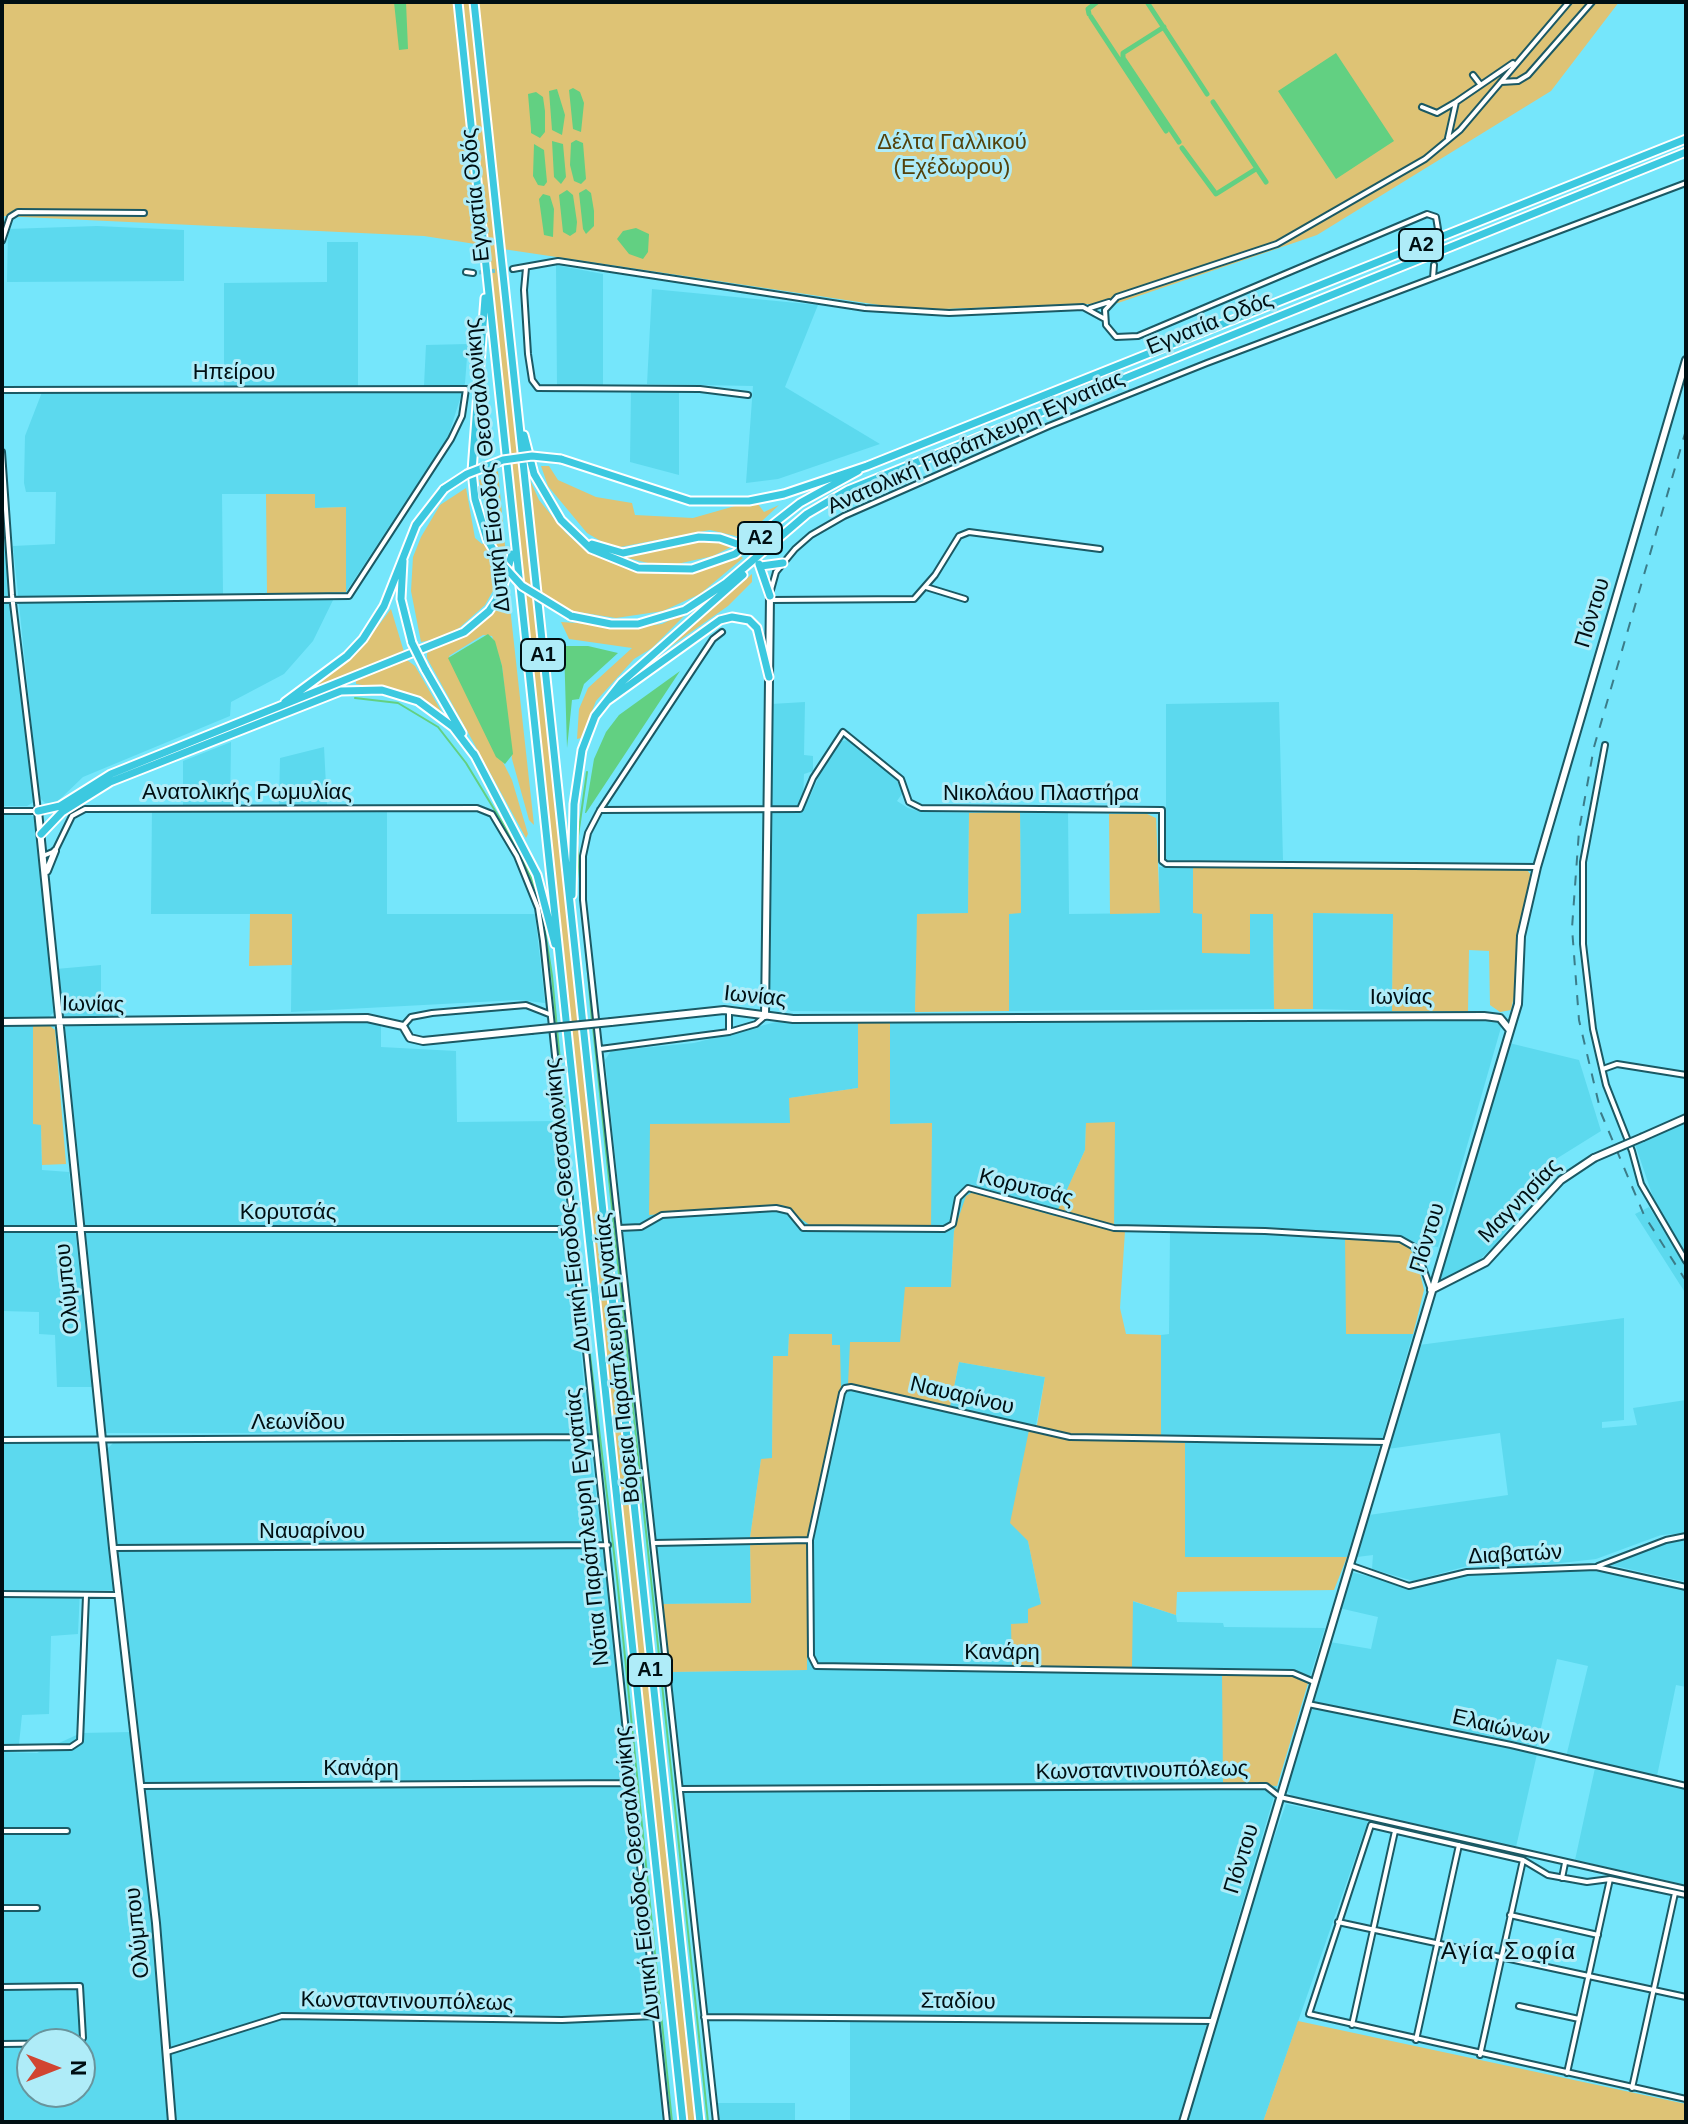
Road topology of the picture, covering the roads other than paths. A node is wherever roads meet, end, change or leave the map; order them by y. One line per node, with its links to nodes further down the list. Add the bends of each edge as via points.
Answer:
1 (458, 2): 24 (highway, Εγνατία Οδός / Α1)
2 (474, 2): 29 (highway, Εγνατία Οδός / Α1)
3 (1569, 2): 5 (street)
4 (1592, 2): 7 (street, via 1528,75)
5 (1518, 60): 7 (street); 8 (street)
6 (1473, 75): 8 (street)
7 (1501, 82): 12 (street)
8 (1480, 84): 9 (street)
9 (1456, 102): 10 (street, via 1437,113); 12 (street)
10 (1422, 107)
11 (1686, 139): 33 (highway, Εγνατία Οδός / Α2)
12 (1447, 141): 25 (street, via 1277,244)
13 (1686, 152): 39 (highway, Εγνατία Οδός / Α2, via 848,490 807,514)
14 (1686, 183): 23 (street, Ανατολική Παράπλευρη Εγνατίας)
15 (144, 213): 17 (street, via 18,212 10,217)
16 (1438, 229): 27 (street, via 1436,217 1427,214 1138,336 1116,337)
17 (2, 241)
18 (1434, 265): 23 (street)
19 (526, 268): 20 (street); 26 (street, via 558,261 800,299 929,313); 31 (street, via 528,354 538,388 659,388)
20 (513, 269)
21 (466, 272): 22 (street)
22 (473, 273)
23 (1433, 278): 40 (street, Ανατολική Παράπλευρη Εγνατίας, via 1092,409 844,516 811,535)
24 (487, 284): 34 (highway, Δυτική Είσοδος Θεσσαλονίκης / Α1); 39 (highway, Α2, bridge, via 472,454 475,499 487,539 522,586 571,616 611,624 664,619 698,604)
25 (1111, 301): 26 (street); 27 (street)
26 (1089, 309): 27 (street)
27 (1105, 319)
28 (1686, 360): 62 (street, Πόντου)
29 (514, 384): 35 (highway, Α2, via 534,474 551,507); 64 (highway, Δυτική Είσοδος Θεσσαλονίκης / Α1)
30 (2, 390): 45 (street, Ηπείρου, via 466,389 451,439 345,597)
31 (748, 395)
32 (2, 452): 45 (street, Ολύμπου)
33 (867, 466): 35 (highway, Α2, via 800,503 750,546 705,566 638,568 605,556); 38 (highway, bridge, via 768,498 712,502 676,498 561,459 503,460 444,489 416,525)
34 (511, 520): 49 (highway, via 512,561 506,583 474,626); 65 (highway, Δυτική Είσοδος Θεσσαλονίκης / Α1)
35 (582, 540): 36 (highway, via 623,553 699,537)
36 (737, 544)
37 (1100, 549): 41 (street, via 967,532 959,536)
38 (405, 551): 49 (highway, via 384,606 355,648 292,697); 51 (highway, bridge, via 401,599 412,643)
39 (762, 554): 48 (highway)
40 (783, 563): 42 (street); 42 (highway, via 760,565)
41 (926, 587): 42 (street, via 914,599); 43 (street)
42 (770, 598): 47 (street)
43 (965, 599)
44 (2, 600): 45 (street)
45 (12, 600): 56 (street, Ολύμπου)
46 (722, 632): 53 (street, Βόρεια Παράπλευρη Εγνατίας)
47 (769, 677): 48 (highway, via 757,628 749,620 732,617 720,620); 54 (street)
48 (602, 705): 64 (highway, via 579,766)
49 (258, 715): 56 (highway, via 111,774 60,806)
50 (1605, 745): 75 (street, via 1583,862 1585,981)
51 (475, 756): 57 (highway, via 453,727 418,701 394,692 356,689 317,698 110,782); 65 (highway, via 537,875)
52 (477, 808): 60 (street, Ανατολικής Ρωμυλίας, via 85,809 72,816); 67 (street, Νότια Παράπλευρη Εγνατίας, via 489,811 503,830 532,892 543,941)
53 (600, 810): 54 (street); 74 (street, Βόρεια Παράπλευρη Εγνατίας, via 588,833 583,870)
54 (767, 810): 62 (street, Νικολάου Πλαστήρα, via 804,806 811,781 843,732 901,779 909,802 921,808 1162,810 1166,864); 68 (street)
55 (2, 811): 56 (street)
56 (38, 811): 57 (highway); 58 (street, Ολύμπου)
57 (62, 812): 58 (highway)
58 (41, 834): 59 (street, Ολύμπου)
59 (41, 844): 60 (street); 61 (street, Ολύμπου)
60 (56, 848): 61 (street); 63 (street)
61 (43, 856): 63 (street, Ολύμπου)
62 (1537, 867): 72 (street, Πόντου, via 1521,936 1520,994)
63 (45, 879): 70 (street, Ολύμπου)
64 (571, 925): 146 (highway, Δυτική Είσοδος Θεσσαλονίκης / Α1)
65 (562, 962): 145 (highway, Δυτική Είσοδος Θεσσαλονίκης / Α1)
66 (729, 1010): 68 (street, Ιωνίας); 71 (street, Ιωνίας, bridge, via 423,1041 410,1038); 73 (street)
67 (549, 1014): 71 (street, via 526,1005 432,1013 411,1017); 81 (street, Νότια Παράπλευρη Εγνατίας)
68 (765, 1016): 72 (street, Ιωνίας, via 1484,1016 1500,1018); 73 (street)
69 (2, 1022): 70 (street, Ιωνίας)
70 (58, 1022): 71 (street, Ιωνίας, via 356,1018); 80 (street, Ολύμπου)
71 (403, 1026)
72 (1509, 1029): 83 (street, Πόντου)
73 (729, 1032): 74 (street)
74 (600, 1049): 78 (street, Βόρεια Παράπλευρη Εγνατίας)
75 (1602, 1069): 76 (street, via 1617,1064); 82 (street, via 1641,1184)
76 (1686, 1075)
77 (1686, 1118): 83 (street, Μαγνησίας, bridge, via 1594,1158 1561,1180 1486,1262)
78 (619, 1228): 83 (street, Κορυτσάς, via 641,1227 662,1215 776,1208 789,1211 803,1228 944,1229 953,1224 958,1198 968,1188 1114,1228 1400,1239 1420,1254); 90 (street, Βόρεια Παράπλευρη Εγνατίας)
79 (2, 1229): 80 (street, Κορυτσάς)
80 (80, 1229): 81 (street, Κορυτσάς); 86 (street, Ολύμπου)
81 (574, 1229): 84 (street, Νότια Παράπλευρη Εγνατίας)
82 (1686, 1261)
83 (1431, 1290): 87 (street, Πόντου)
84 (594, 1437): 86 (street, Λεωνίδου); 91 (street, Νότια Παράπλευρη Εγνατίας)
85 (2, 1440): 86 (street, Λεωνίδου)
86 (103, 1440): 92 (street, Ολύμπου)
87 (1385, 1442): 89 (street, Ναυαρίνου, via 1070,1437 847,1387); 93 (street, Πόντου)
88 (1686, 1536): 94 (street)
89 (810, 1540): 90 (street); 99 (street, Κανάρη, via 811,1656 819,1667 1293,1673)
90 (654, 1543): 105 (street, Βόρεια Παράπλευρη Εγνατίας)
91 (608, 1545): 92 (street, Ναυαρίνου); 102 (street, Νότια Παράπλευρη Εγνατίας)
92 (113, 1548): 97 (street, Ολύμπου)
93 (1349, 1565): 94 (street, Διαβατών, via 1409,1586 1467,1572); 99 (street, Πόντου)
94 (1596, 1567): 95 (street, Διαβατών)
95 (1686, 1587)
96 (2, 1594): 98 (street)
97 (120, 1595): 98 (street); 103 (street, Ολύμπου)
98 (86, 1596): 101 (street, via 80,1741 71,1747)
99 (1314, 1682): 100 (street, Πόντου)
100 (1308, 1704): 104 (street, Ελαιώνων); 106 (street, Πόντου)
101 (2, 1748)
102 (631, 1783): 103 (street, Κανάρη); 131 (street, Νότια Παράπλευρη Εγνατίας)
103 (139, 1786): 138 (street, Ολύμπου, via 161,1967)
104 (1686, 1786)
105 (680, 1789): 106 (street, Κωνσταντινουπόλεως, via 1266,1786); 132 (street, Βόρεια Παράπλευρη Εγνατίας)
106 (1280, 1797): 112 (street, Κωνσταντινουπόλεως); 134 (street, Πόντου)
107 (2, 1831): 108 (street)
108 (67, 1831)
109 (1395, 1831): 110 (street); 121 (street, via 1369,1826); 122 (street)
110 (1459, 1845): 111 (street); 124 (street)
111 (1523, 1860): 113 (street); 120 (street)
112 (1565, 1863): 113 (street); 115 (street, Κωνσταντινουπόλεως)
113 (1562, 1878): 114 (street)
114 (1610, 1879): 116 (street); 123 (street)
115 (1686, 1889)
116 (1675, 1893): 117 (street); 128 (street)
117 (1686, 1895)
118 (2, 1908): 119 (street)
119 (37, 1908)
120 (1510, 1915): 123 (street); 125 (street)
121 (1338, 1922): 122 (street); 135 (street, via 1309,2014)
122 (1372, 1930): 124 (street); 135 (street)
123 (1598, 1935): 126 (street)
124 (1437, 1944): 125 (street); 136 (street)
125 (1502, 1957): 126 (street); 139 (street)
126 (1588, 1976): 128 (street); 133 (street)
127 (2, 1987): 137 (street, via 82,1990 83,2038 79,2043)
128 (1653, 1990): 129 (street); 141 (street)
129 (1686, 1997)
130 (1519, 2006): 133 (street)
131 (655, 2016): 138 (street, Κωνσταντινουπόλεως, via 282,2016); 144 (street, Νότια Παράπλευρη Εγνατίας)
132 (704, 2017): 134 (street, Σταδίου); 147 (street, Βόρεια Παράπλευρη Εγνατίας)
133 (1579, 2019): 140 (street)
134 (1213, 2021): 148 (street, Πόντου)
135 (1352, 2025): 136 (street)
136 (1416, 2040): 139 (street)
137 (2, 2044)
138 (165, 2053): 143 (street, Ολύμπου)
139 (1480, 2055): 140 (street)
140 (1567, 2073): 141 (street)
141 (1632, 2088): 142 (street)
142 (1686, 2099)
143 (172, 2122)
144 (667, 2122)
145 (683, 2122)
146 (700, 2122)
147 (716, 2122)
148 (1183, 2122)

